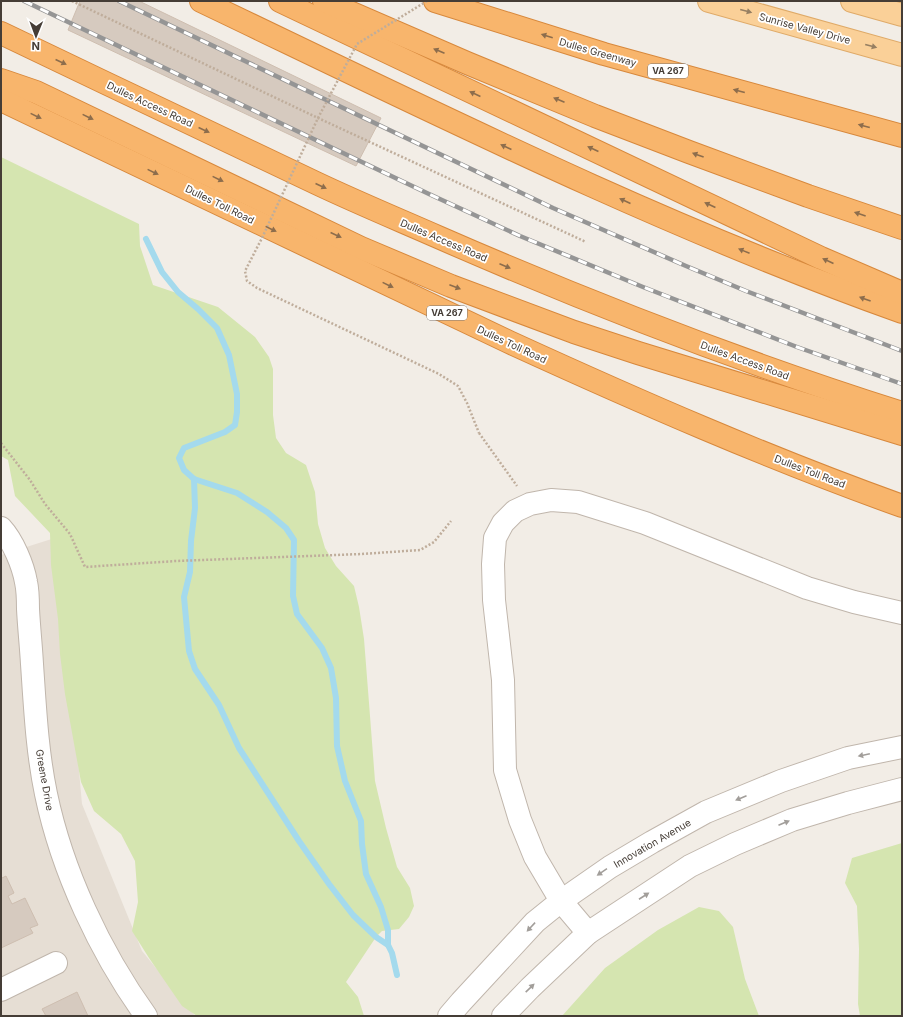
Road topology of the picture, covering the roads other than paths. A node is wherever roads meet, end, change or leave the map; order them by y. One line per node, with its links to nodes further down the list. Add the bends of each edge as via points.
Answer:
1 (201, 1): 15 (highway, one-way to 1, via 757,257 641,208)
2 (280, 1): 14 (highway, one-way to 2, via 821,258)
3 (324, 1): 13 (highway, one-way to 3, via 595,116)
4 (435, 1): 12 (highway, Dulles Greenway / VA 267, one-way to 4, via 604,54)
5 (708, 1): 9 (main road, Sunrise Valley Drive, one-way to 9)
6 (852, 1): 7 (main road)
7 (902, 15)
8 (1, 33): 16 (highway, Dulles Access Road, one-way to 16, via 323,187 531,277 755,364)
9 (902, 54)
10 (1, 80): 17 (highway, one-way to 17, via 36,92 355,245 451,286 574,332)
11 (1, 100): 18 (highway, Dulles Toll Road / VA 267, one-way to 18, via 575,373 725,438)
12 (902, 136)
13 (902, 228)
14 (902, 293)
15 (902, 312)
16 (902, 413)
17 (902, 434)
18 (902, 506)
19 (1, 528): 27 (street, Greene Drive, via 19,558 26,582 41,768 57,836 65,861 100,941)
20 (902, 613): 23 (street, via 807,588 645,523 578,502 551,500 530,504 514,511 494,538 493,564 494,600 503,680 505,770 520,820 535,857)
21 (902, 747): 23 (street, Innovation Avenue, one-way to 23, via 848,758 781,781 706,812 610,867)
22 (902, 789): 24 (street, one-way to 22, via 690,866 735,844 792,820)
23 (561, 901): 24 (street); 28 (street, Innovation Avenue, one-way to 28, via 535,922)
24 (588, 933): 29 (street, one-way to 24)
25 (56, 963): 26 (street)
26 (1, 990)
27 (146, 1016)
28 (449, 1016)
29 (503, 1016)

